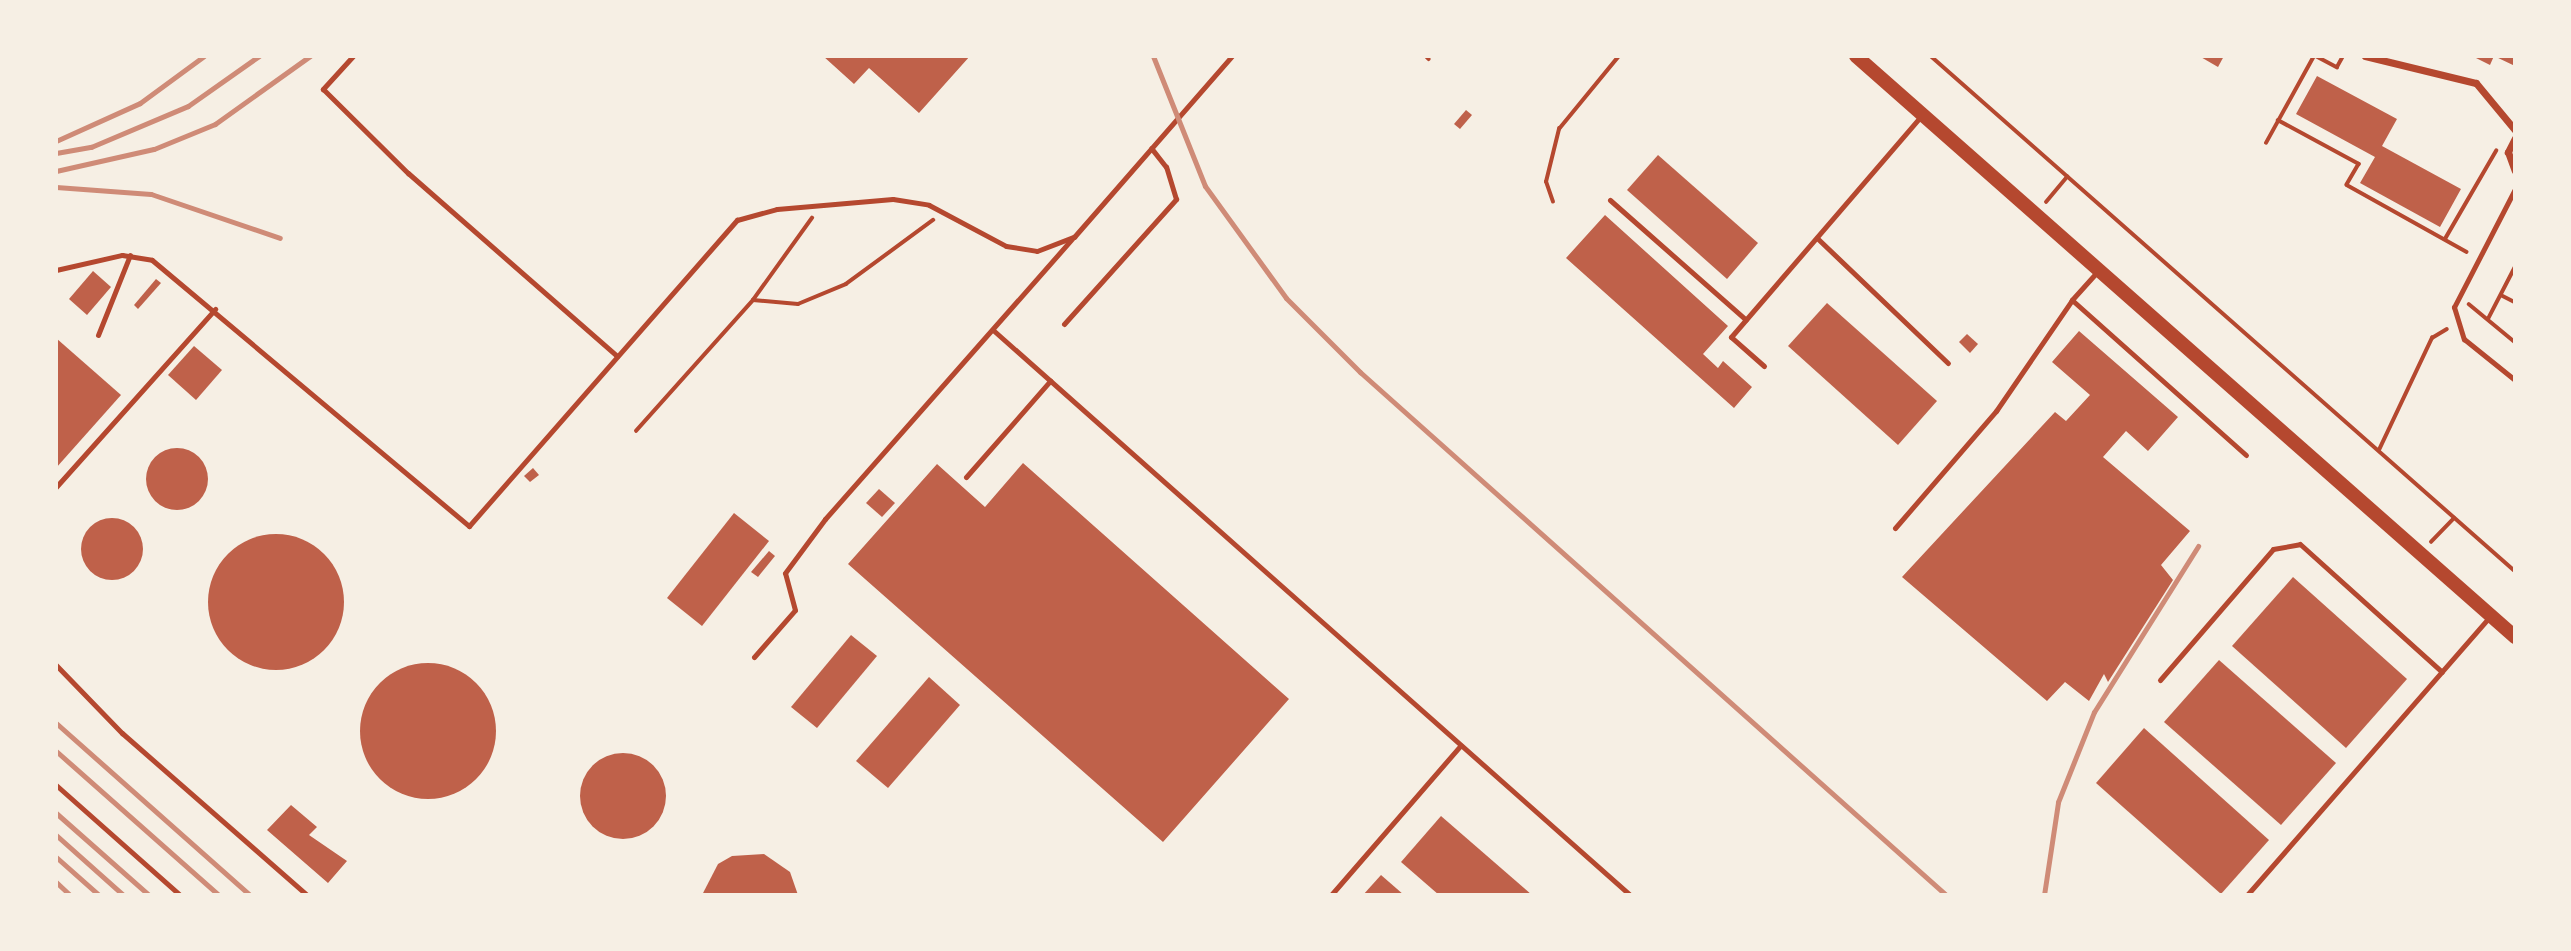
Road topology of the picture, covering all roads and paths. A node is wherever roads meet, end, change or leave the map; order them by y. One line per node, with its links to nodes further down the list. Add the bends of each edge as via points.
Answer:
1 (353, 56): 45 (lane, via 323,89 408,173)
2 (1232, 56): 14 (lane)
3 (1619, 56): 20 (path, via 1559,129 1546,182)
4 (1856, 56): 9 (main road)
5 (1931, 56): 17 (path)
6 (2315, 56): 7 (path, via 2337,67); 10 (path)
7 (2343, 56)
8 (2365, 56): 11 (street, via 2476,83)
9 (1922, 115): 23 (main road); 25 (lane)
10 (2278, 120): 13 (path); 26 (path, via 2359,164 2347,185)
11 (2515, 130)
12 (2515, 138): 15 (street)
13 (2266, 143)
14 (1151, 148): 24 (lane); 40 (lane, via 1166,167 1176,200)
15 (2508, 152): 16 (street); 26 (path, via 2494,151)
16 (2515, 171)
17 (2067, 177): 23 (path); 51 (path)
18 (2515, 189): 28 (lane)
19 (1610, 200): 39 (lane)
20 (1553, 202)
21 (821, 205): 22 (lane, via 893,199); 34 (path); 45 (lane, via 737,220)
22 (943, 212): 24 (lane, via 1006,246 1037,251); 34 (path, via 846,284 798,304)
23 (2036, 215): 30 (main road)
24 (1074, 237): 42 (lane)
25 (1817, 238): 39 (lane); 46 (lane)
26 (2445, 239): 28 (path)
27 (130, 255): 31 (lane); 37 (lane, via 171,272); 43 (lane)
28 (2479, 258): 33 (lane)
29 (2515, 267): 32 (path)
30 (2099, 269): 35 (lane); 57 (main road)
31 (56, 270)
32 (2501, 295): 36 (path); 38 (path)
33 (2459, 296): 38 (path); 41 (lane)
34 (753, 300): 50 (path)
35 (2072, 300): 52 (lane); 56 (lane, via 1996,411)
36 (2515, 302)
37 (215, 309): 45 (lane, via 469,526); 54 (lane)
38 (2488, 319): 44 (path)
39 (1746, 320): 47 (lane, via 1731,337)
40 (1064, 324)
41 (2455, 324): 48 (lane); 51 (path, via 2432,338)
42 (993, 330): 49 (lane); 61 (lane, via 785,573 795,610)
43 (99, 335)
44 (2515, 342)
45 (617, 356)
46 (1948, 363)
47 (1763, 366)
48 (2515, 380)
49 (1050, 381): 53 (lane); 65 (lane)
50 (636, 431)
51 (2379, 450): 55 (path)
52 (2246, 456)
53 (966, 477)
54 (56, 487)
55 (2454, 517): 57 (path); 58 (path)
56 (1895, 528)
57 (2420, 553): 59 (main road)
58 (2515, 571)
59 (2491, 616): 60 (main road); 63 (lane)
60 (2515, 637)
61 (754, 657)
62 (56, 665): 68 (lane, via 122,733)
63 (2442, 672): 64 (lane, via 2300,544 2273,549); 71 (lane)
64 (2160, 680)
65 (1461, 746): 69 (lane); 70 (lane)
66 (56, 785): 67 (lane)
67 (180, 895)
68 (307, 895)
69 (1331, 895)
70 (1630, 895)
71 (2247, 895)

